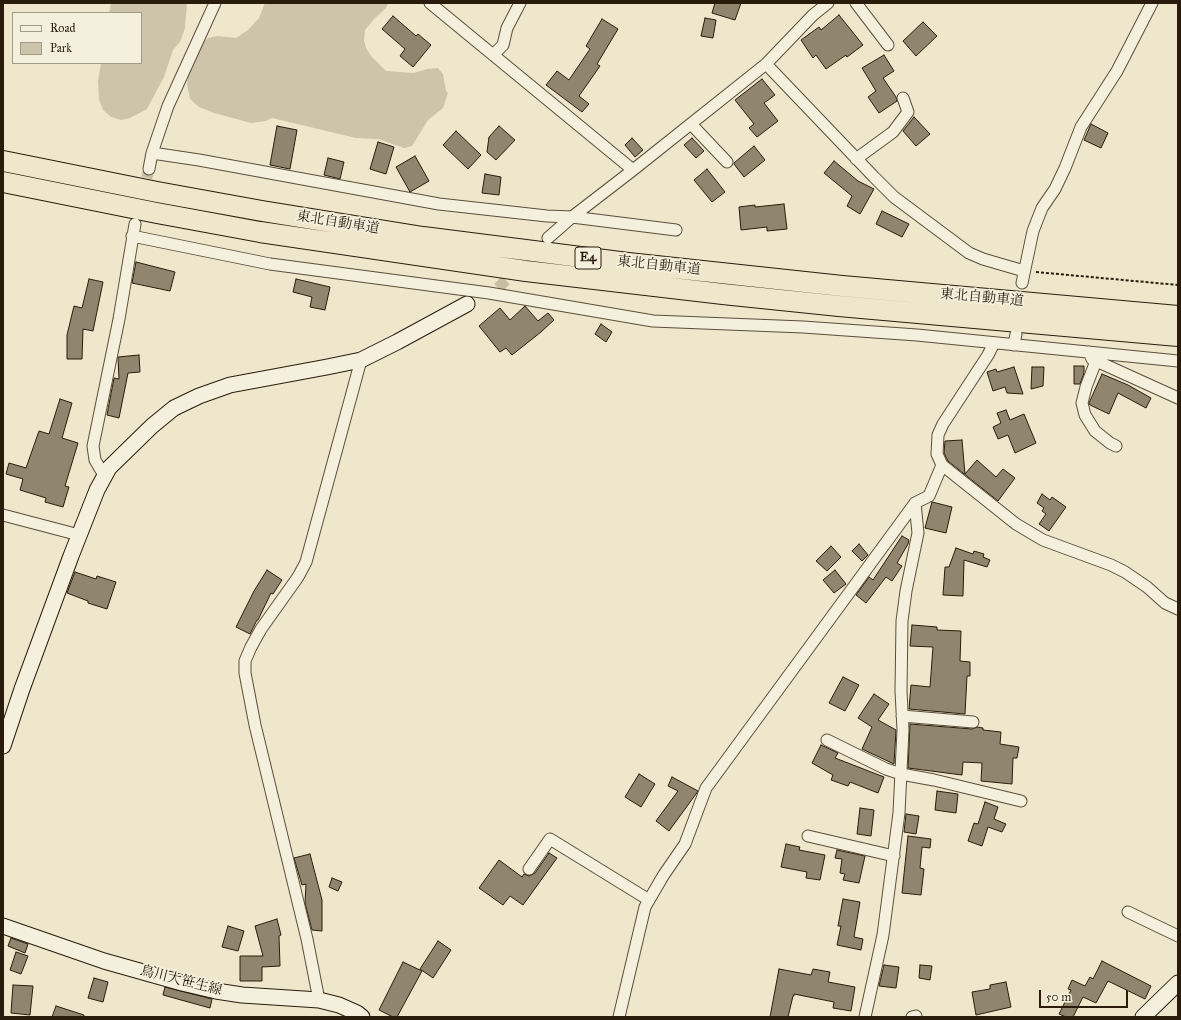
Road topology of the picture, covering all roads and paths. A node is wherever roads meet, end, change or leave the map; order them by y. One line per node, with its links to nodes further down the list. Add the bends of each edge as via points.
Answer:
1 (215, 3): 12 (street, via 168,106)
2 (430, 3): 8 (street)
3 (520, 3): 8 (street, via 507,28 503,45)
4 (828, 3): 9 (street)
5 (856, 3): 7 (street)
6 (1152, 3): 24 (street, via 1117,71 1081,127 1065,168 1042,208)
7 (888, 45)
8 (493, 55): 17 (street)
9 (766, 64): 11 (street); 13 (street)
10 (903, 98): 13 (street, via 908,112 893,132)
11 (691, 124): 15 (street); 17 (street)
12 (152, 153): 16 (street); 19 (street, via 439,204)
13 (856, 159): 24 (street, via 894,197 957,246 983,259)
14 (3, 161): 29 (highway, 東北自動車道 / E4, via 179,196 423,237 628,263 834,285)
15 (727, 162)
16 (149, 169)
17 (633, 170): 19 (street)
18 (3, 182): 30 (highway, 東北自動車道 / E4, via 260,232 519,270 739,296)
19 (572, 217): 21 (street); 23 (street)
20 (135, 224): 22 (street)
21 (676, 230)
22 (132, 236): 27 (street, via 270,264); 39 (street, via 119,319 93,446 95,460)
23 (548, 238)
24 (1024, 271): 25 (street); 26 (path)
25 (1022, 283)
26 (1178, 285)
27 (494, 290): 28 (street); 31 (street, via 653,321 803,327)
28 (467, 304): 33 (street)
29 (1178, 316)
30 (1178, 336)
31 (994, 343): 32 (street, via 1015,339); 38 (street, via 940,430 937,454)
32 (1088, 352): 34 (street); 35 (street)
33 (361, 360): 39 (street, via 230,385 199,396 174,408 152,426 109,468); 58 (street, via 306,562 251,647 245,673 306,932)
34 (1178, 360)
35 (1096, 361): 36 (street); 37 (street, via 1082,403 1085,415 1095,431)
36 (1178, 398)
37 (1116, 446)
38 (942, 465): 40 (street, via 929,496); 43 (street, via 1016,524 1042,540 1112,565 1147,587 1165,603)
39 (104, 477): 42 (street)
40 (915, 503): 44 (street, via 918,533 902,620); 53 (street, via 706,788 685,844)
41 (3, 515): 42 (street)
42 (79, 535): 47 (street)
43 (1178, 609)
44 (902, 716): 45 (street); 48 (street)
45 (973, 722)
46 (828, 740): 48 (street)
47 (3, 746)
48 (901, 774): 49 (street); 51 (street)
49 (1022, 801)
50 (808, 836): 51 (street)
51 (894, 856): 61 (street, via 883,935)
52 (529, 869): 53 (street, via 550,839)
53 (649, 900): 60 (street, via 643,915)
54 (1128, 912): 56 (street)
55 (3, 926): 58 (street, 鳥川大笹生線, via 104,961 216,991)
56 (1178, 936)
57 (1178, 983): 62 (street)
58 (319, 1000): 59 (street, 鳥川大笹生線, via 339,1005)
59 (362, 1017)
60 (619, 1017)
61 (865, 1017)
62 (1143, 1017)

